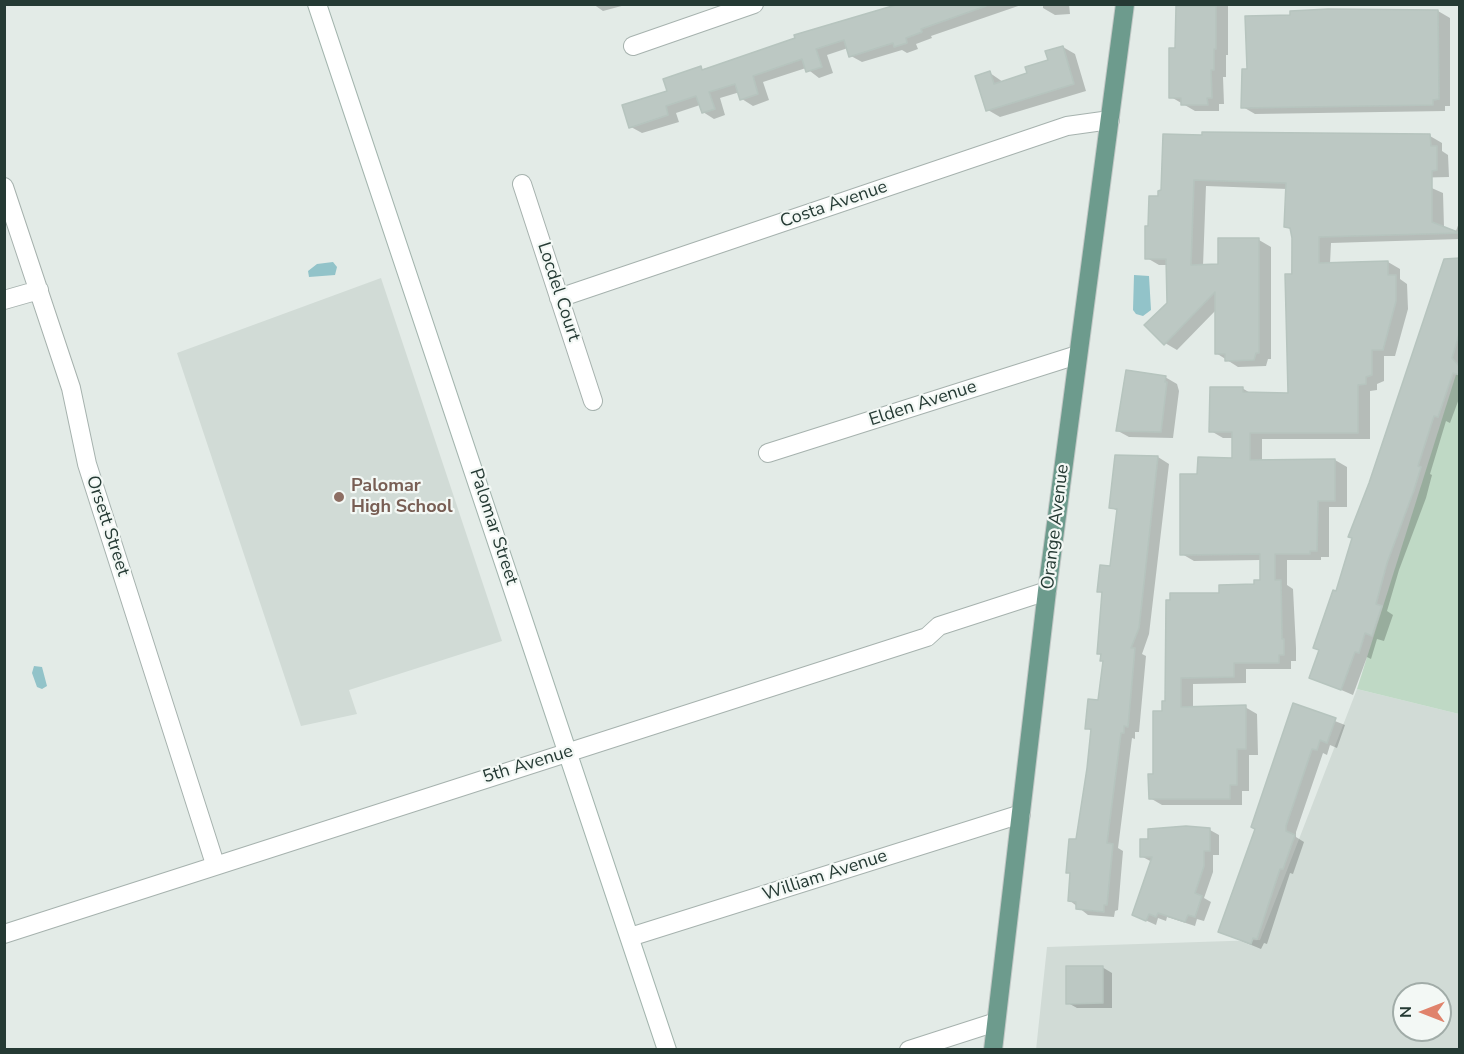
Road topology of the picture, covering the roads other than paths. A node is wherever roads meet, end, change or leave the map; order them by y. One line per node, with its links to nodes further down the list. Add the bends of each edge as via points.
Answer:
1 (317, 4): 15 (street, Palomar Street)
2 (754, 4): 4 (street)
3 (1125, 4): 5 (main road, Orange Avenue)
4 (633, 46)
5 (1110, 120): 9 (street, Costa Avenue, via 1067,126); 11 (main road, Orange Avenue)
6 (522, 184): 9 (street, Locdel Court)
7 (4, 187): 8 (street, Orsett Street)
8 (39, 290): 10 (street); 17 (street, Orsett Street, via 71,388 87,464)
9 (559, 298): 12 (street, Locdel Court)
10 (4, 300)
11 (1077, 355): 13 (street, Elden Avenue); 14 (main road, Orange Avenue)
12 (593, 401)
13 (768, 453)
14 (1047, 591): 15 (street, 5th Avenue, via 939,626 927,637); 16 (main road, Orange Avenue)
15 (569, 753): 17 (street, 5th Avenue); 19 (street, Palomar Street)
16 (1020, 814): 19 (street, William Avenue); 20 (main road, Orange Avenue)
17 (215, 864): 18 (street, 5th Avenue)
18 (4, 934)
19 (630, 938): 21 (street, Palomar Street)
20 (996, 1022): 22 (street); 23 (main road, Orange Avenue)
21 (668, 1050)
22 (909, 1050)
23 (993, 1050)

